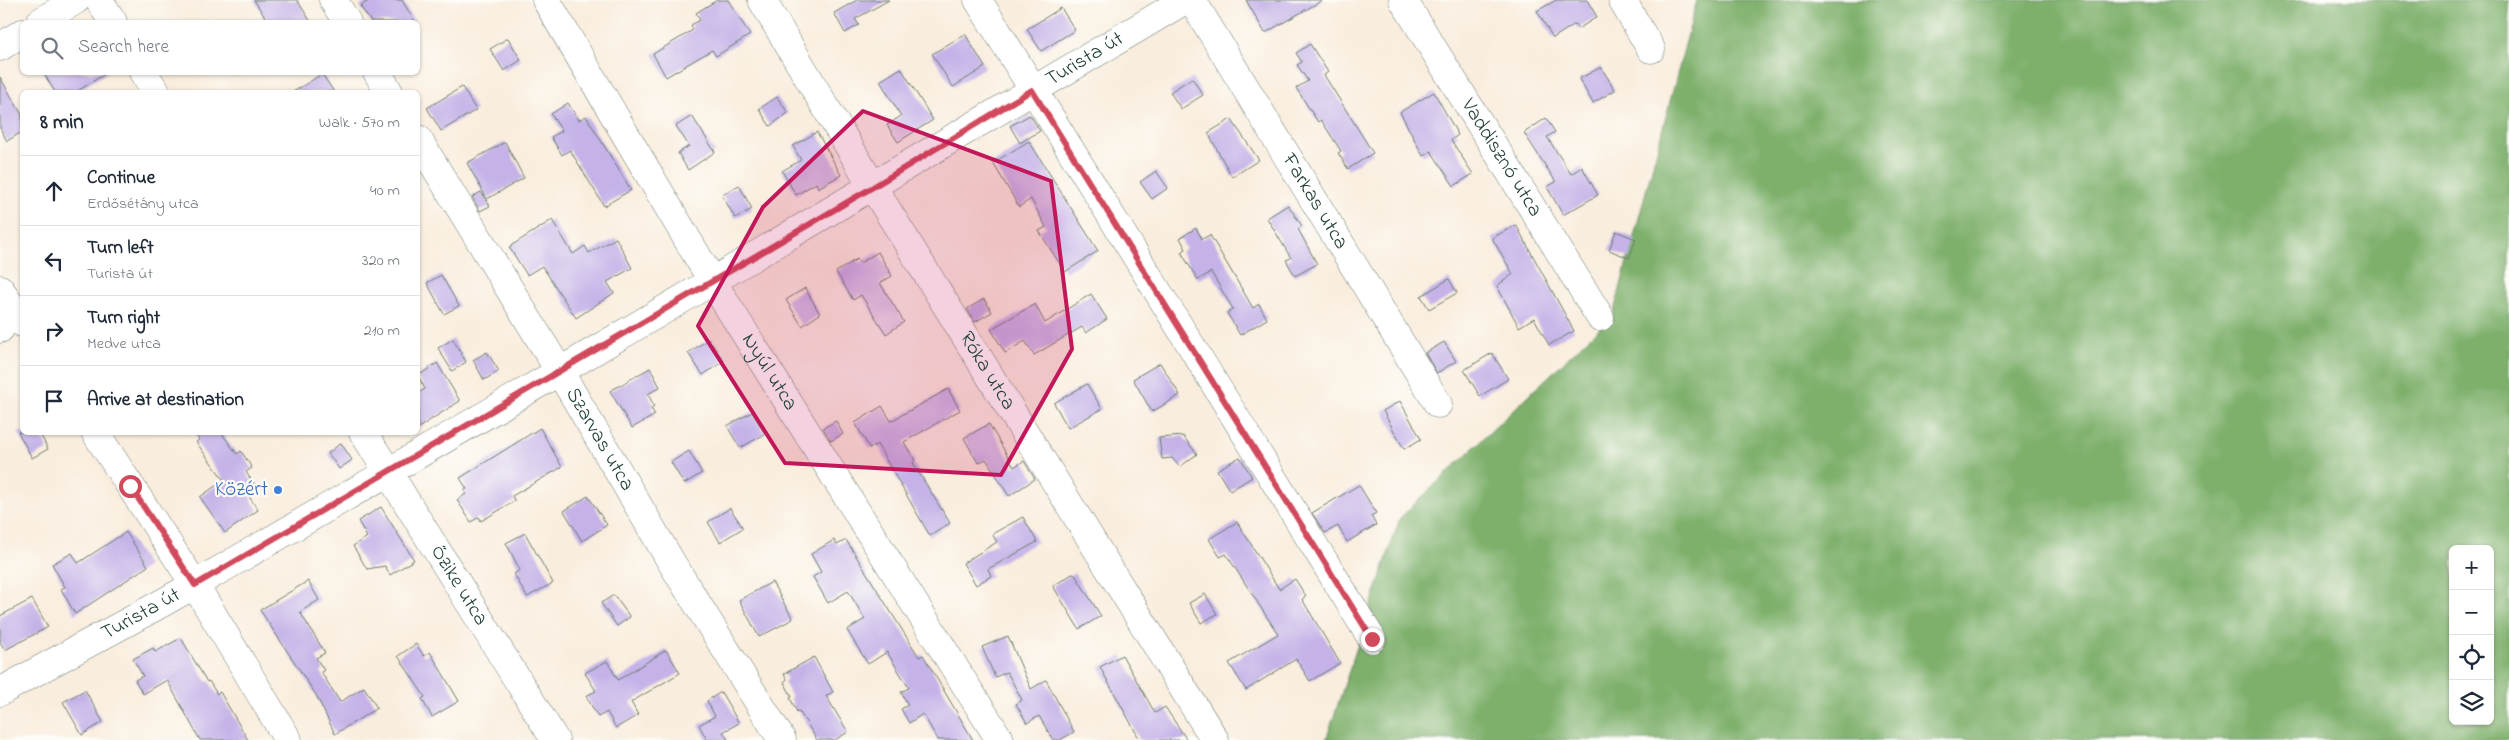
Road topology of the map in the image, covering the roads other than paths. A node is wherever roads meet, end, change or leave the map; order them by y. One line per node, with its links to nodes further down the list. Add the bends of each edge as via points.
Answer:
1 (76, 0): 11 (street)
2 (99, 0): 12 (street)
3 (333, 0): 13 (street)
4 (546, 0): 24 (street, Nyúl utca)
5 (762, 0): 23 (street, Róka utca)
6 (978, 0): 21 (street)
7 (1185, 0): 21 (street, Turista út)
8 (1192, 0): 30 (street, Farkas utca)
9 (1403, 0): 26 (street, Vaddisznó utca)
10 (1622, 0): 16 (street)
11 (43, 20)
12 (112, 20)
13 (346, 20)
14 (20, 34): 15 (street)
15 (0, 47)
16 (1651, 49)
17 (146, 75): 19 (street)
18 (379, 75): 20 (street)
19 (155, 90)
20 (388, 90)
21 (1032, 90): 23 (street, Turista út); 35 (street)
22 (420, 142): 29 (street, Szarvas utca)
23 (873, 187): 24 (street, Turista út); 41 (street, Róka utca)
24 (712, 281): 29 (street, Turista út); 40 (street, Nyúl utca)
25 (3, 292): 27 (street); 28 (street)
26 (1600, 317)
27 (20, 320)
28 (0, 329)
29 (560, 372): 33 (street, Turista út); 39 (street, Szarvas utca, via 673,566)
30 (1438, 404)
31 (97, 435): 34 (street)
32 (365, 435): 33 (street, Őzike utca)
33 (388, 472): 34 (street, Turista út); 38 (street, Őzike utca)
34 (195, 585): 36 (street, Turista út); 37 (street)
35 (1372, 639)
36 (0, 692)
37 (288, 740)
38 (555, 740)
39 (782, 740)
40 (1000, 740)
41 (1215, 740)

